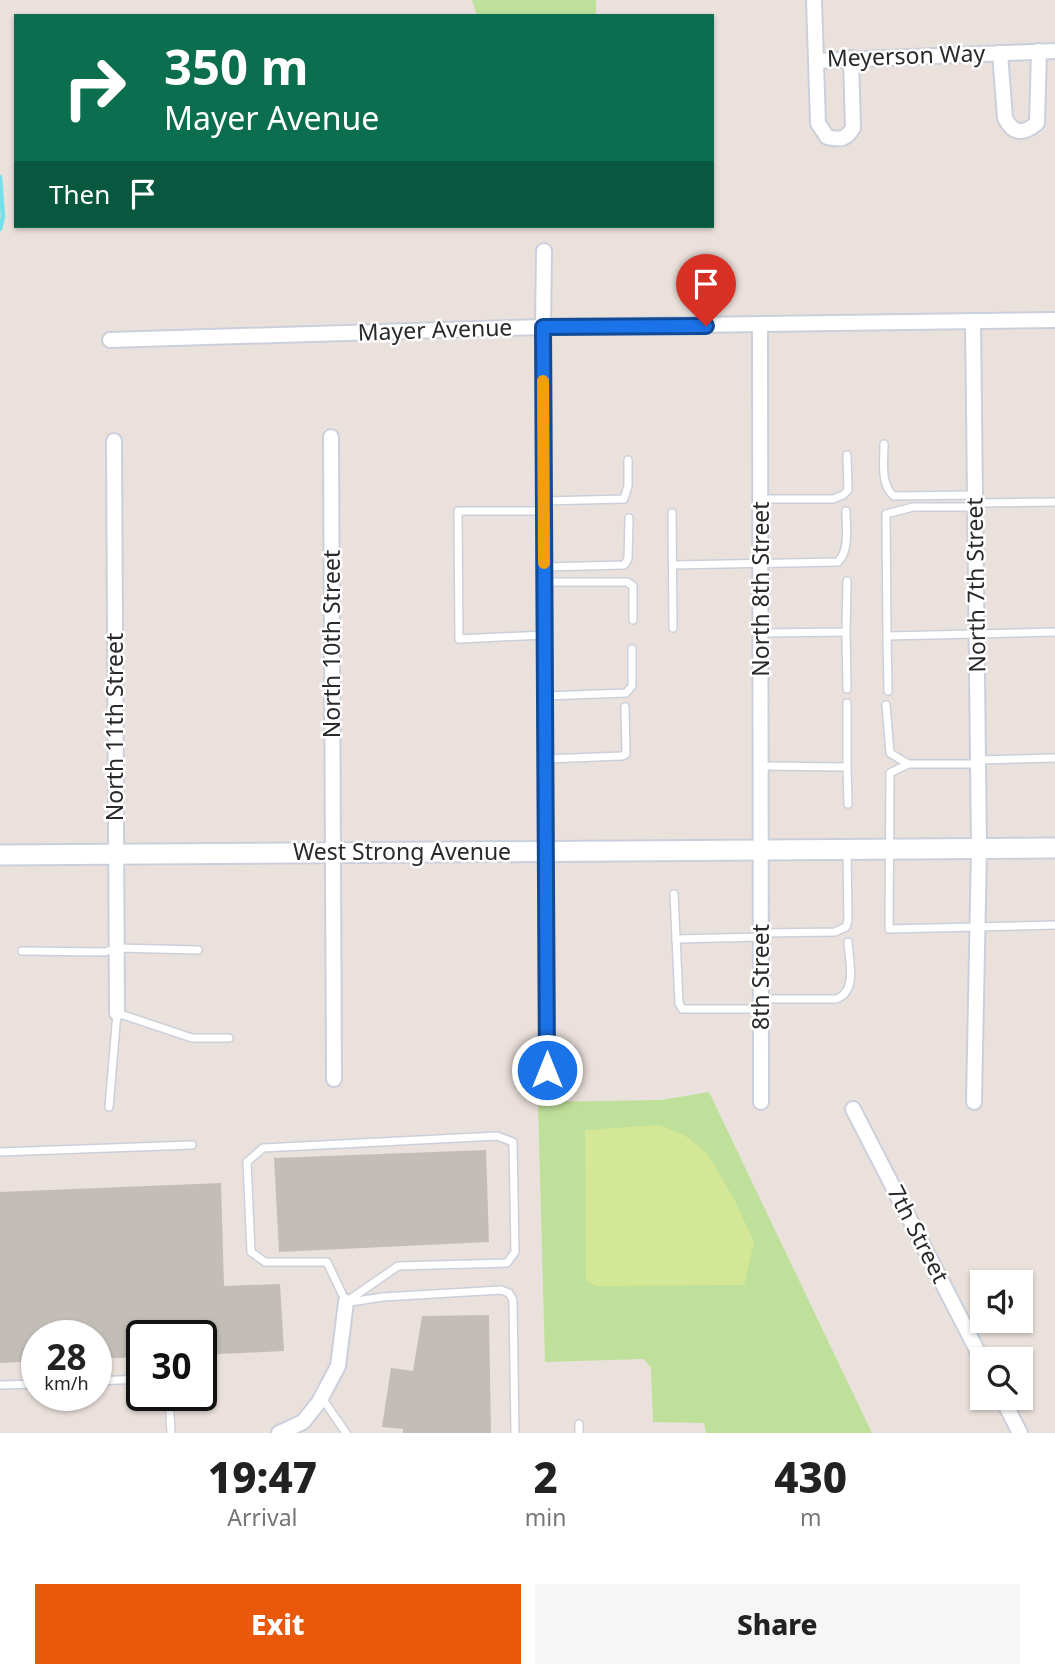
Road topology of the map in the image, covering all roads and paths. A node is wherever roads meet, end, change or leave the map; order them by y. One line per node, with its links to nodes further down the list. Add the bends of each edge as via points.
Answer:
1 (814, 0): 6 (street, Meyerson Way)
2 (1039, 51): 3 (street, Meyerson Way); 4 (street, Meyerson Way); 4 (street, via 1037,123 1024,132 1010,128 1005,118)
3 (1055, 51)
4 (1000, 53): 5 (street, Meyerson Way)
5 (851, 58): 6 (street, Meyerson Way); 6 (street, via 855,122 849,136 838,140 827,137 818,123)
6 (816, 61)
7 (544, 251): 11 (street)
8 (1055, 320): 9 (street, Mayer Avenue)
9 (973, 321): 10 (street, Mayer Avenue); 19 (street, North 7th Street)
10 (760, 325): 11 (street, Mayer Avenue); 18 (street, North 8th Street)
11 (543, 327): 12 (street, Mayer Avenue); 21 (street)
12 (110, 340)
13 (331, 437): 55 (street, North 10th Street)
14 (114, 441): 59 (street, North 11th Street)
15 (884, 444): 19 (lane, via 885,481 894,496)
16 (847, 455): 18 (lane, via 848,490 843,495 833,499)
17 (628, 460): 21 (lane, via 624,499)
18 (761, 499): 25 (street, North 8th Street)
19 (975, 502): 20 (lane); 34 (street, North 7th Street); 36 (lane, via 886,514)
20 (1055, 502)
21 (544, 506): 27 (street); 35 (lane, via 458,511 458,523 459,639)
22 (846, 511): 25 (lane, via 846,548 838,562)
23 (672, 513): 26 (lane)
24 (629, 518): 27 (lane, via 624,565)
25 (761, 564): 26 (lane); 33 (street, North 8th Street)
26 (673, 565): 30 (lane)
27 (544, 575): 29 (lane, via 627,582 633,586); 35 (street)
28 (846, 581): 31 (lane)
29 (633, 620)
30 (673, 628)
31 (846, 632): 33 (lane); 38 (lane)
32 (1055, 632): 34 (lane)
33 (761, 633): 48 (street, North 8th Street)
34 (977, 633): 36 (lane); 46 (street, North 7th Street)
35 (544, 635): 40 (street)
36 (887, 636): 39 (lane)
37 (632, 649): 40 (lane, via 632,686 626,693)
38 (847, 689)
39 (888, 691)
40 (545, 696): 45 (street)
41 (847, 703): 49 (lane)
42 (886, 705): 47 (lane, via 890,753)
43 (625, 707): 45 (lane, via 626,754)
44 (1055, 758): 46 (lane)
45 (545, 759): 56 (street)
46 (978, 762): 47 (lane); 51 (street, North 7th Street)
47 (908, 764): 54 (lane, via 890,773)
48 (761, 766): 49 (lane); 57 (street, North 8th Street)
49 (847, 767): 50 (lane)
50 (848, 804)
51 (979, 848): 52 (street, West Strong Avenue); 54 (street, West Strong Avenue); 62 (street)
52 (1055, 848)
53 (847, 850): 54 (street, West Strong Avenue); 57 (street, West Strong Avenue); 63 (lane, via 846,927 835,932)
54 (889, 850): 62 (lane, via 890,929)
55 (332, 851): 56 (street, West Strong Avenue); 59 (street, West Strong Avenue); 73 (street, North 10th Street)
56 (546, 852): 57 (street, West Strong Avenue); 72 (street)
57 (761, 852): 63 (street, 8th Street)
58 (0, 855): 59 (street, West Strong Avenue)
59 (116, 855): 66 (street, North 11th Street)
60 (674, 894): 64 (lane)
61 (1055, 925): 62 (lane)
62 (978, 927): 75 (street)
63 (761, 935): 64 (lane); 69 (street, 8th Street)
64 (676, 939): 69 (lane, via 682,1009)
65 (848, 942): 69 (lane, via 850,981 843,996)
66 (117, 948): 67 (lane); 68 (lane, via 106,952); 70 (street, North 11th Street)
67 (198, 950)
68 (22, 951)
69 (761, 1004): 74 (street, 8th Street)
70 (117, 1013): 71 (lane, via 192,1038); 76 (lane)
71 (229, 1038)
72 (547, 1070)
73 (334, 1079)
74 (761, 1102)
75 (974, 1102)
76 (108, 1107)
77 (853, 1109): 81 (street, 7th Street)
78 (192, 1145): 79 (lane)
79 (0, 1152)
80 (346, 1302): 80 (lane, via 398,1266 507,1263 515,1252 513,1142 498,1136 263,1148 247,1162 251,1252 265,1262 327,1262); 84 (street, via 338,1366); 91 (lane, via 488,1290 509,1293 513,1300)
81 (975, 1347)
82 (21, 1384): 83 (lane)
83 (0, 1385)
84 (322, 1398): 89 (street, via 303,1422); 90 (lane)
85 (1008, 1410): 93 (street)
86 (170, 1411): 88 (lane)
87 (579, 1424): 92 (lane)
88 (171, 1433)
89 (278, 1433)
90 (346, 1433)
91 (515, 1433)
92 (579, 1433)
93 (1020, 1433)

